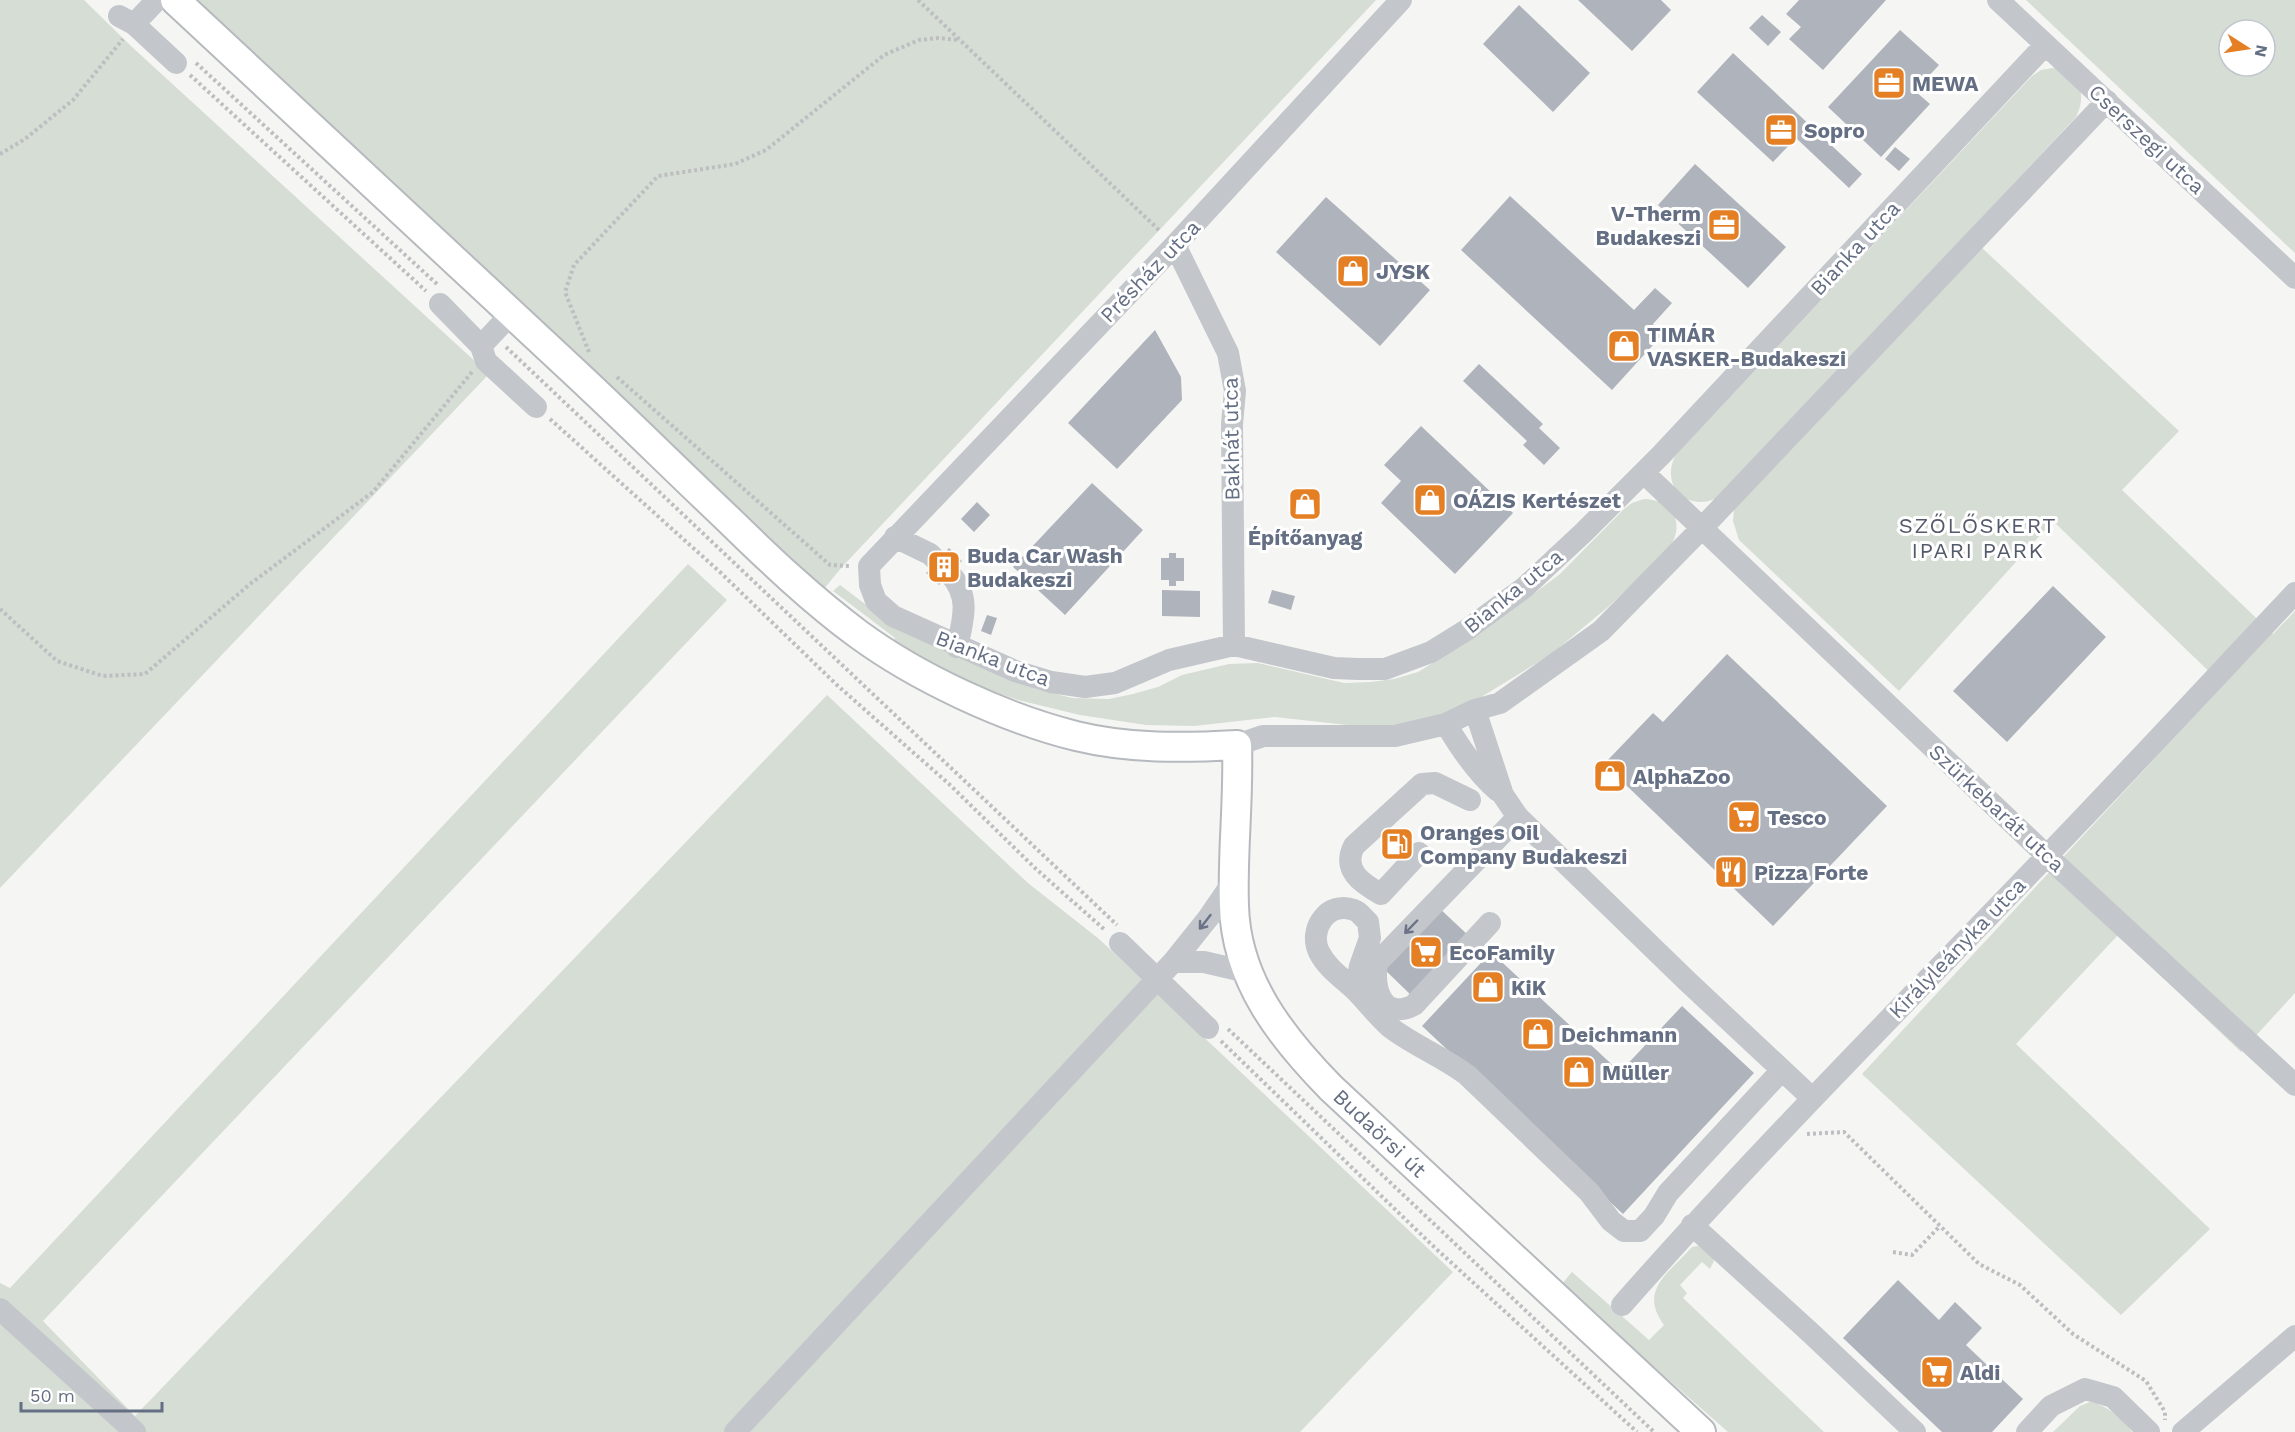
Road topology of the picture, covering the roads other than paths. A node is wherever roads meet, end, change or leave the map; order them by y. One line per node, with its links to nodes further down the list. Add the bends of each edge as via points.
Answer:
1 (157, 0): 6 (street, via 127,20)
2 (175, 0): 11 (main road)
3 (1401, 0): 8 (street, Présház utca)
4 (1998, 0): 5 (street, Cserszegi utca)
5 (2045, 45): 7 (street, Cserszegi utca); 13 (street, Bianka utca)
6 (186, 63)
7 (2107, 101): 9 (street, Cserszegi utca); 14 (street)
8 (1175, 245): 15 (street, Présház utca); 17 (street, Bakhát utca, via 1228,353 1235,391)
9 (2295, 278)
10 (440, 295): 11 (street)
11 (495, 331): 12 (street, via 486,362); 21 (main road, via 859,635 912,668 1015,717 1077,736 1140,746)
12 (536, 407)
13 (1644, 473): 14 (street, Szürkebarát utca); 17 (street, Bianka utca, via 1525,587 1431,652 1385,669 1358,669 1334,668)
14 (1702, 528): 19 (street, via 1601,631 1500,703); 26 (street, Szürkebarát utca)
15 (895, 537): 18 (street, via 930,554 955,580 966,606); 18 (street, Bianka utca, via 869,566 876,600 893,616)
16 (2295, 593): 26 (street, Királyleányka utca)
17 (1234, 645): 18 (street, Bianka utca, via 1169,660 1115,683 1085,687 1051,682)
18 (957, 647)
19 (1475, 710): 20 (street); 22 (street)
20 (1446, 724): 21 (street, via 1395,736 1263,736); 22 (street, via 1460,748)
21 (1236, 746): 27 (main road, Budaörsi út)
22 (1503, 795): 24 (street)
23 (1470, 800): 25 (street, via 1435,783 1422,784 1354,846 1349,856 1351,869 1381,894)
24 (1518, 817): 28 (street, one-way to 28, via 1377,963 1375,978 1383,1002 1403,1010 1414,1005); 34 (street)
25 (1419, 853)
26 (2047, 856): 35 (street, Szürkebarát utca); 36 (street, Királyleányka utca)
27 (1235, 879): 30 (street, one-way to 30); 31 (main road, Budaörsi út, via 1238,941)
28 (1490, 923)
29 (1121, 936): 30 (street)
30 (1166, 970): 31 (street, via 1204,962); 33 (street); 43 (street)
31 (1247, 972): 44 (main road, Budaörsi út, via 1280,1032 1311,1068)
32 (1355, 990): 34 (street, via 1389,1026 1467,1075 1624,1231 1640,1231 1668,1193)
33 (1217, 1027)
34 (1782, 1070): 36 (street)
35 (2295, 1085)
36 (1812, 1098): 37 (street, Királyleányka utca)
37 (1692, 1225): 38 (street, Királyleányka utca); 45 (street)
38 (1622, 1305)
39 (0, 1309): 42 (street)
40 (2295, 1336): 41 (street)
41 (2166, 1429): 46 (street, via 2113,1397 2085,1389 2051,1406)
42 (135, 1432)
43 (735, 1432)
44 (1701, 1432)
45 (1915, 1432)
46 (2027, 1432)

